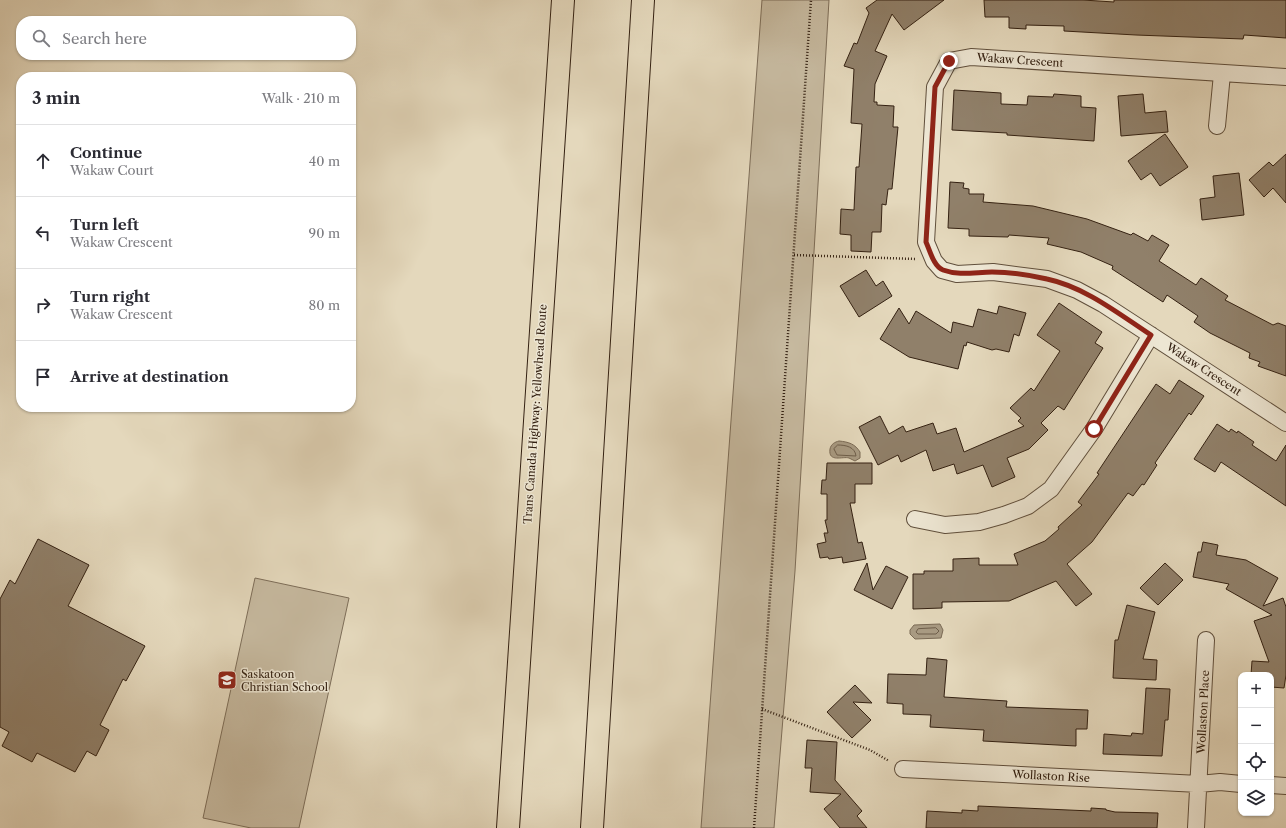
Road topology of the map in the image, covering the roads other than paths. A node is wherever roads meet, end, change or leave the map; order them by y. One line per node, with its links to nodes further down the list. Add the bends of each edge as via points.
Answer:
1 (563, 0): 15 (highway, Trans Canada Highway: Yellowhead Route)
2 (643, 0): 16 (highway)
3 (1222, 74): 4 (street, Wakaw Crescent); 5 (street); 6 (street, Wakaw Crescent, via 971,57 949,61 935,87 926,242 934,261 942,270 957,274 993,272 1047,279 1084,293)
4 (1286, 77)
5 (1217, 126)
6 (1151, 335): 7 (street, Wakaw Crescent); 8 (street, via 1094,429 1051,489 1028,506 979,522 945,525)
7 (1286, 423)
8 (915, 519)
9 (1206, 640): 11 (street, Wollaston Place)
10 (902, 769): 11 (street, Wollaston Rise)
11 (1199, 784): 12 (street, Wollaston Rise); 17 (street, Wollaston Place)
12 (1238, 784)
13 (1274, 785): 14 (street)
14 (1286, 786)
15 (508, 828)
16 (592, 828)
17 (1196, 828)

